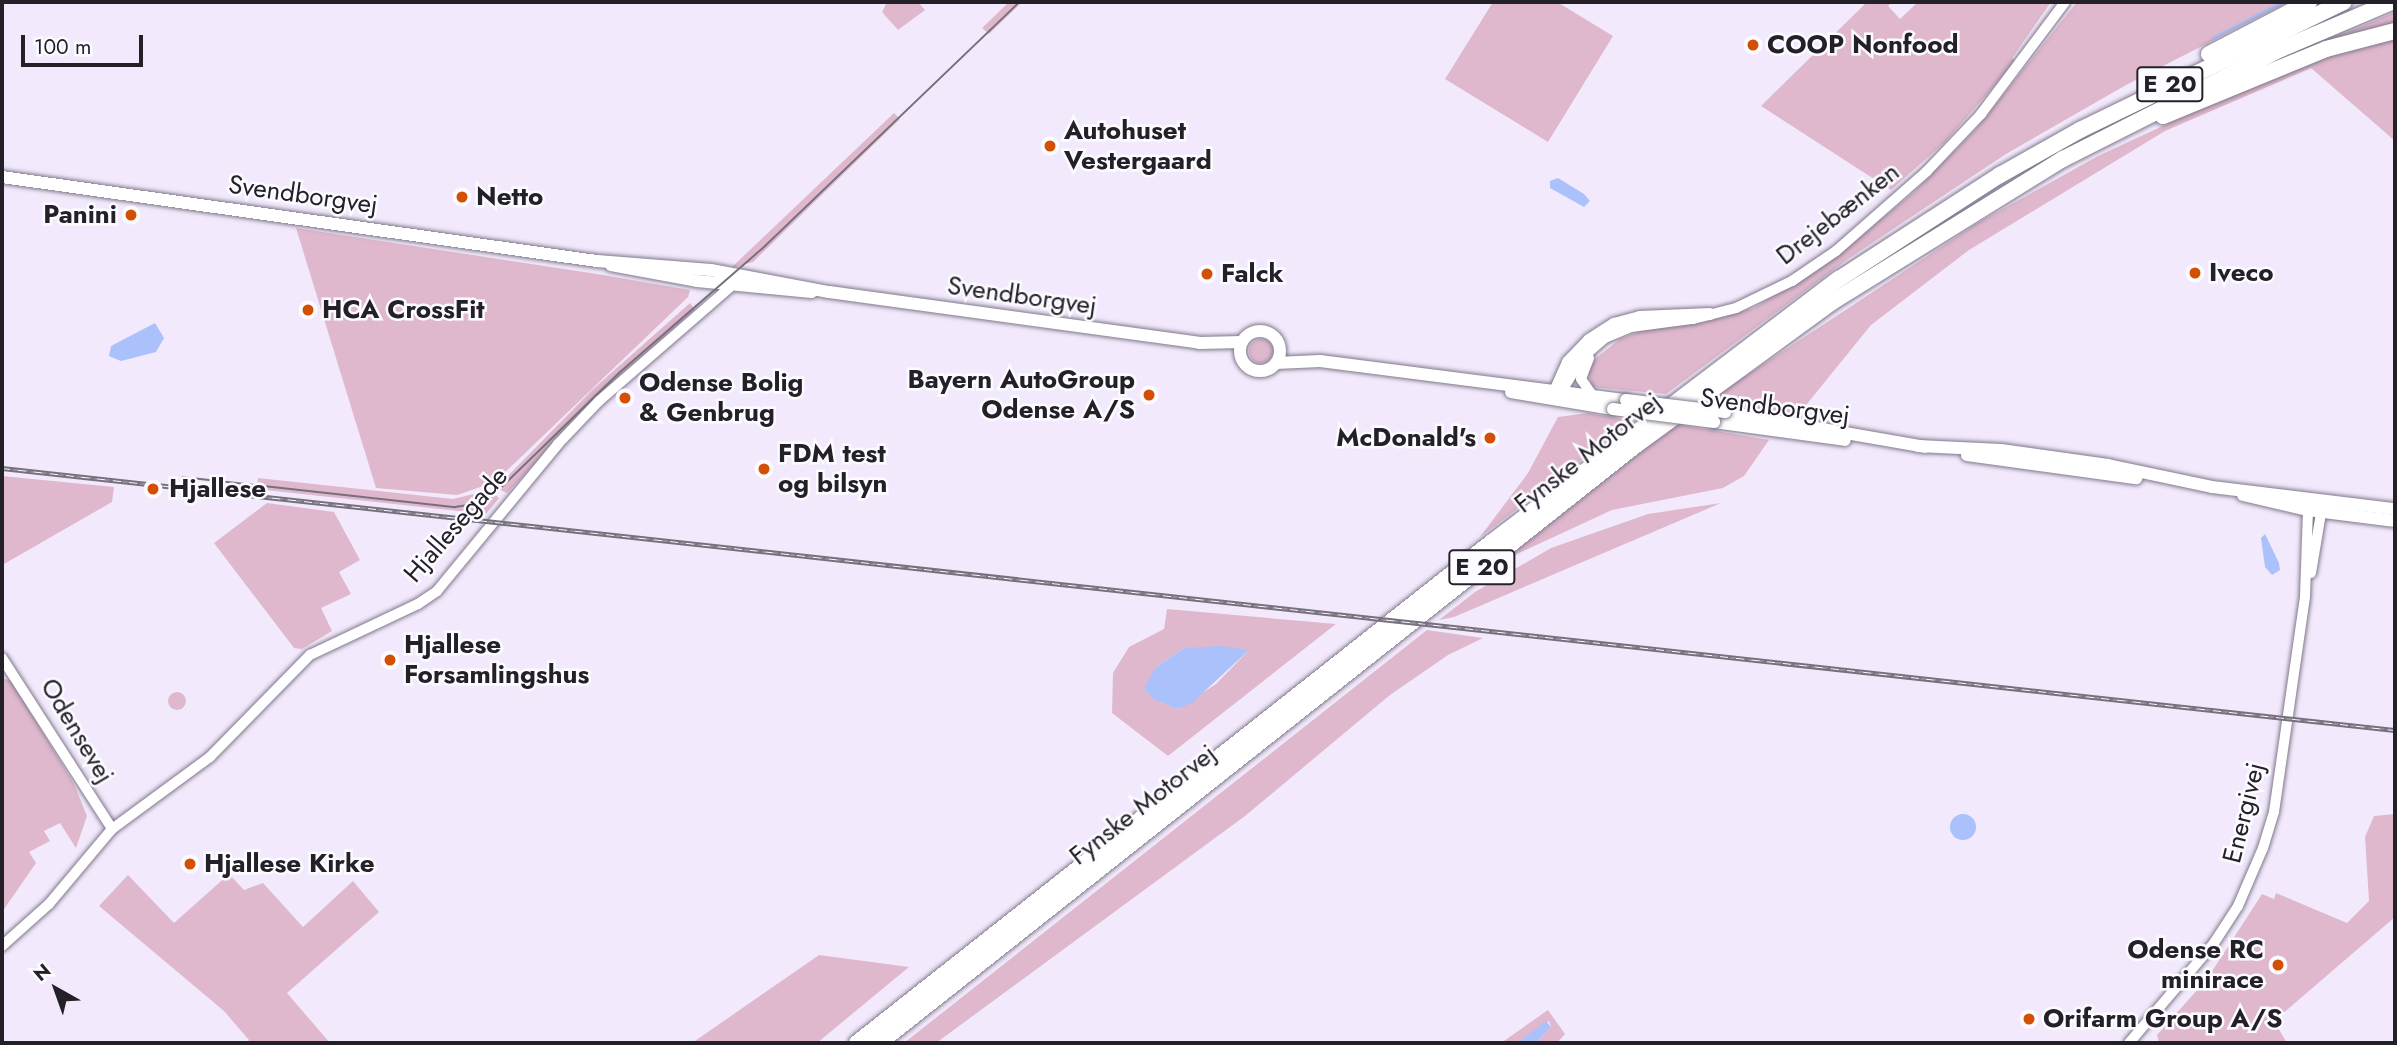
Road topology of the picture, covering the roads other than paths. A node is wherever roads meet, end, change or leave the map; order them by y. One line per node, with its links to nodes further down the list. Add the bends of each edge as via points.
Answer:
1 (2065, 2): 13 (street, Drejebænken, via 1981,114 1881,214 1792,281 1748,303)
2 (2309, 2): 7 (highway, via 2066,131)
3 (2344, 2): 7 (highway, Fynske Motorvej / E 20, via 2187,75)
4 (2391, 2): 6 (highway, Fynske Motorvej / E 20, via 2281,49)
5 (2395, 31): 6 (highway, via 2326,48 2172,114)
6 (2113, 132): 32 (highway, Fynske Motorvej / E 20, via 1923,242 1704,393)
7 (2000, 175): 31 (highway, Fynske Motorvej / E 20, via 1764,332)
8 (2, 177): 9 (main road, Svendborgvej)
9 (597, 261): 10 (main road, Svendborgvej, via 638,261); 11 (main road, Svendborgvej, via 637,273)
10 (743, 275): 11 (street, Hjallesegade); 12 (main road, Svendborgvej)
11 (731, 286): 12 (main road, Svendborgvej); 29 (street, Hjallesegade, via 599,401 437,591 310,655 210,757)
12 (829, 292): 16 (main road, Svendborgvej)
13 (1710, 314): 14 (street, Drejebænken); 19 (main road, via 1640,317 1614,324 1578,350)
14 (1622, 330): 19 (street, Drejebænken, via 1591,348); 20 (street, via 1585,365 1582,384)
15 (1279, 346): 16 (main road, via 1273,335 1260,331); 17 (main road, Svendborgvej); 18 (main road)
16 (1241, 348): 18 (main road, via 1255,370)
17 (1320, 361): 18 (main road, Svendborgvej); 19 (main road, Svendborgvej)
18 (1276, 363)
19 (1557, 394): 20 (main road, Svendborgvej); 21 (main road, Svendborgvej, bridge, via 1613,409 1828,439)
20 (1592, 395): 21 (main road, Svendborgvej, bridge, via 1725,412)
21 (1888, 441): 22 (main road, Svendborgvej, via 2060,458)
22 (2212, 487): 23 (main road, Svendborgvej); 24 (main road, Svendborgvej)
23 (2321, 504): 24 (main road, Svendborgvej); 25 (main road, Svendborgvej); 26 (main road, Svendborgvej); 27 (street, Energivej)
24 (2308, 510): 27 (street, Energivej)
25 (2395, 511)
26 (2395, 521)
27 (2305, 596): 33 (street, Energivej, via 2274,812 2252,876 2214,943)
28 (2, 658): 29 (street, Odensevej)
29 (112, 829): 30 (street, Hjallesegade, via 49,904)
30 (2, 946)
31 (857, 1043)
32 (879, 1043)
33 (2129, 1043)

